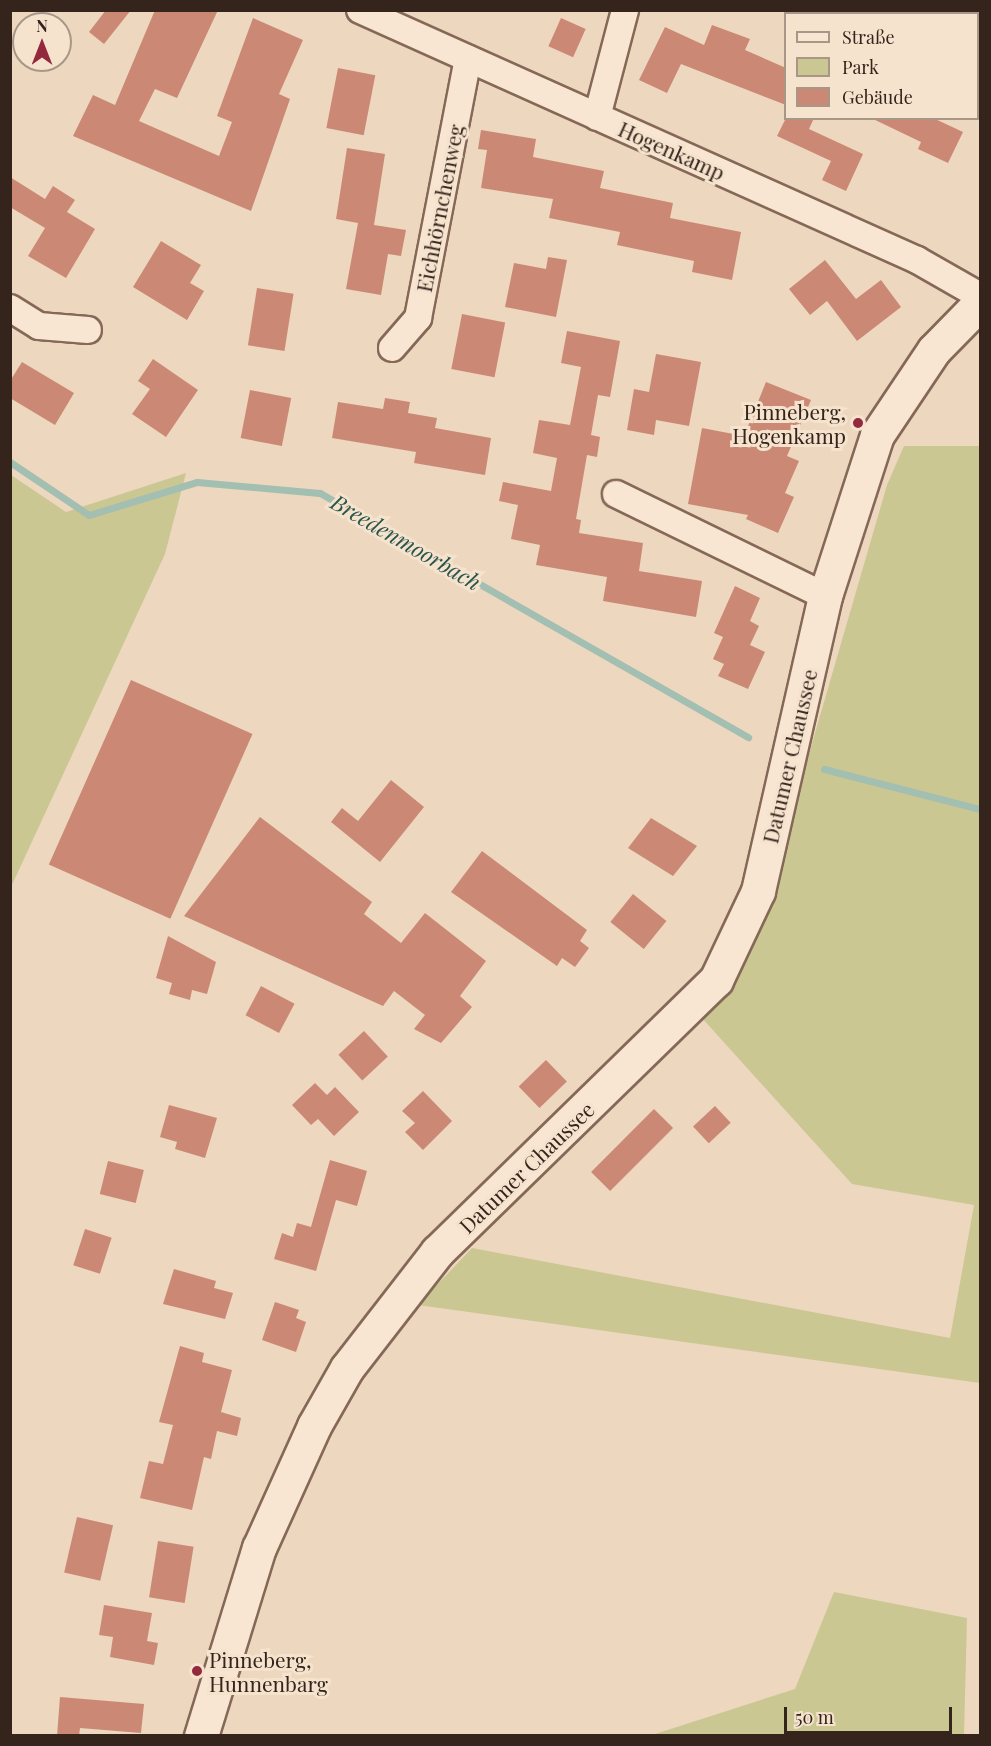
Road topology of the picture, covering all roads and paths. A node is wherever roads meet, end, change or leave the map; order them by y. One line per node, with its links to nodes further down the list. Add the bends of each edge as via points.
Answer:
1 (360, 10): 3 (street, Hogenkamp)
2 (625, 10): 4 (street)
3 (468, 59): 4 (street, Hogenkamp); 9 (street, Eichhörnchenweg, via 418,318)
4 (597, 117): 5 (street, Hogenkamp, via 917,260)
5 (981, 296)
6 (981, 303): 11 (street, Datumer Chaussee, via 934,350 878,435)
7 (10, 308): 8 (street, via 39,326)
8 (88, 330)
9 (392, 348)
10 (616, 494): 11 (street)
11 (825, 596): 12 (street, Datumer Chaussee, via 758,891 716,980 437,1252 347,1368 314,1426 259,1548)
12 (201, 1736)

